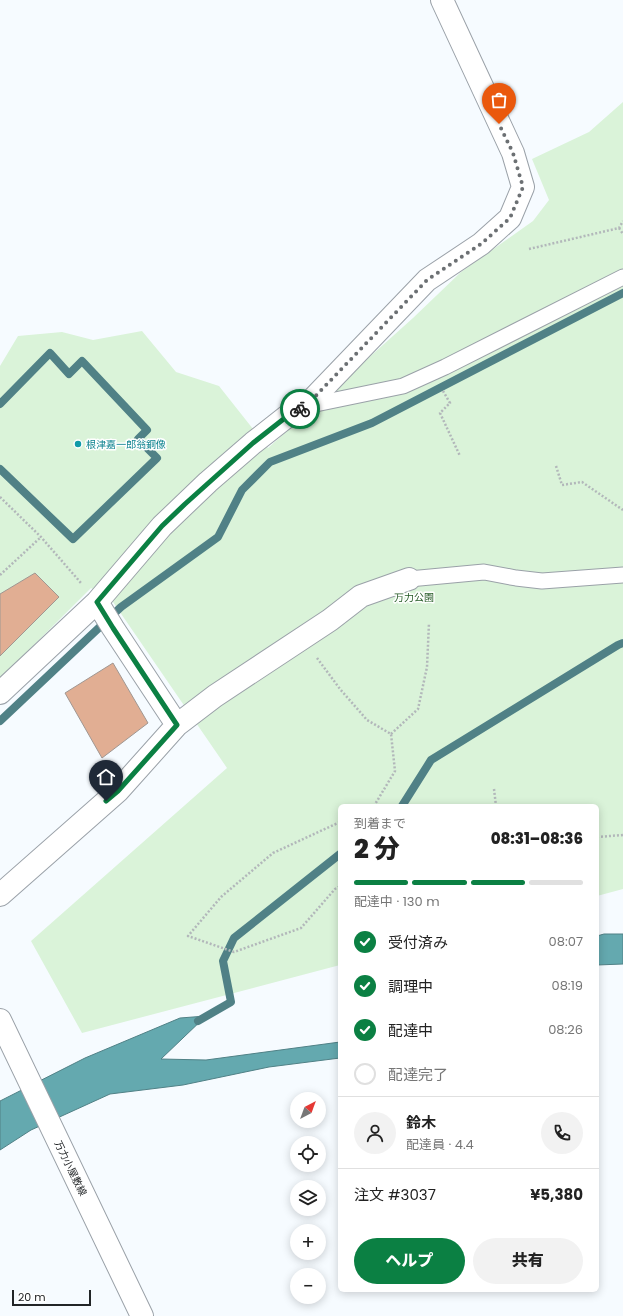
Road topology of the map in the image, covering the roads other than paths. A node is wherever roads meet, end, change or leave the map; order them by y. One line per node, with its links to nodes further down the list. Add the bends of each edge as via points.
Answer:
1 (442, 0): 3 (street, via 513,153 523,187 510,218 481,244 427,280)
2 (623, 276): 3 (lane, via 403,386)
3 (306, 406): 6 (street, via 290,414 259,438 162,526)
4 (623, 575): 5 (lane, via 542,581 484,572)
5 (409, 579): 8 (street, via 361,596)
6 (105, 614): 7 (street); 8 (street)
7 (0, 693)
8 (177, 725): 9 (street, via 118,791)
9 (0, 895)
10 (0, 1020): 11 (street, 万力小屋敷線)
11 (142, 1316)

